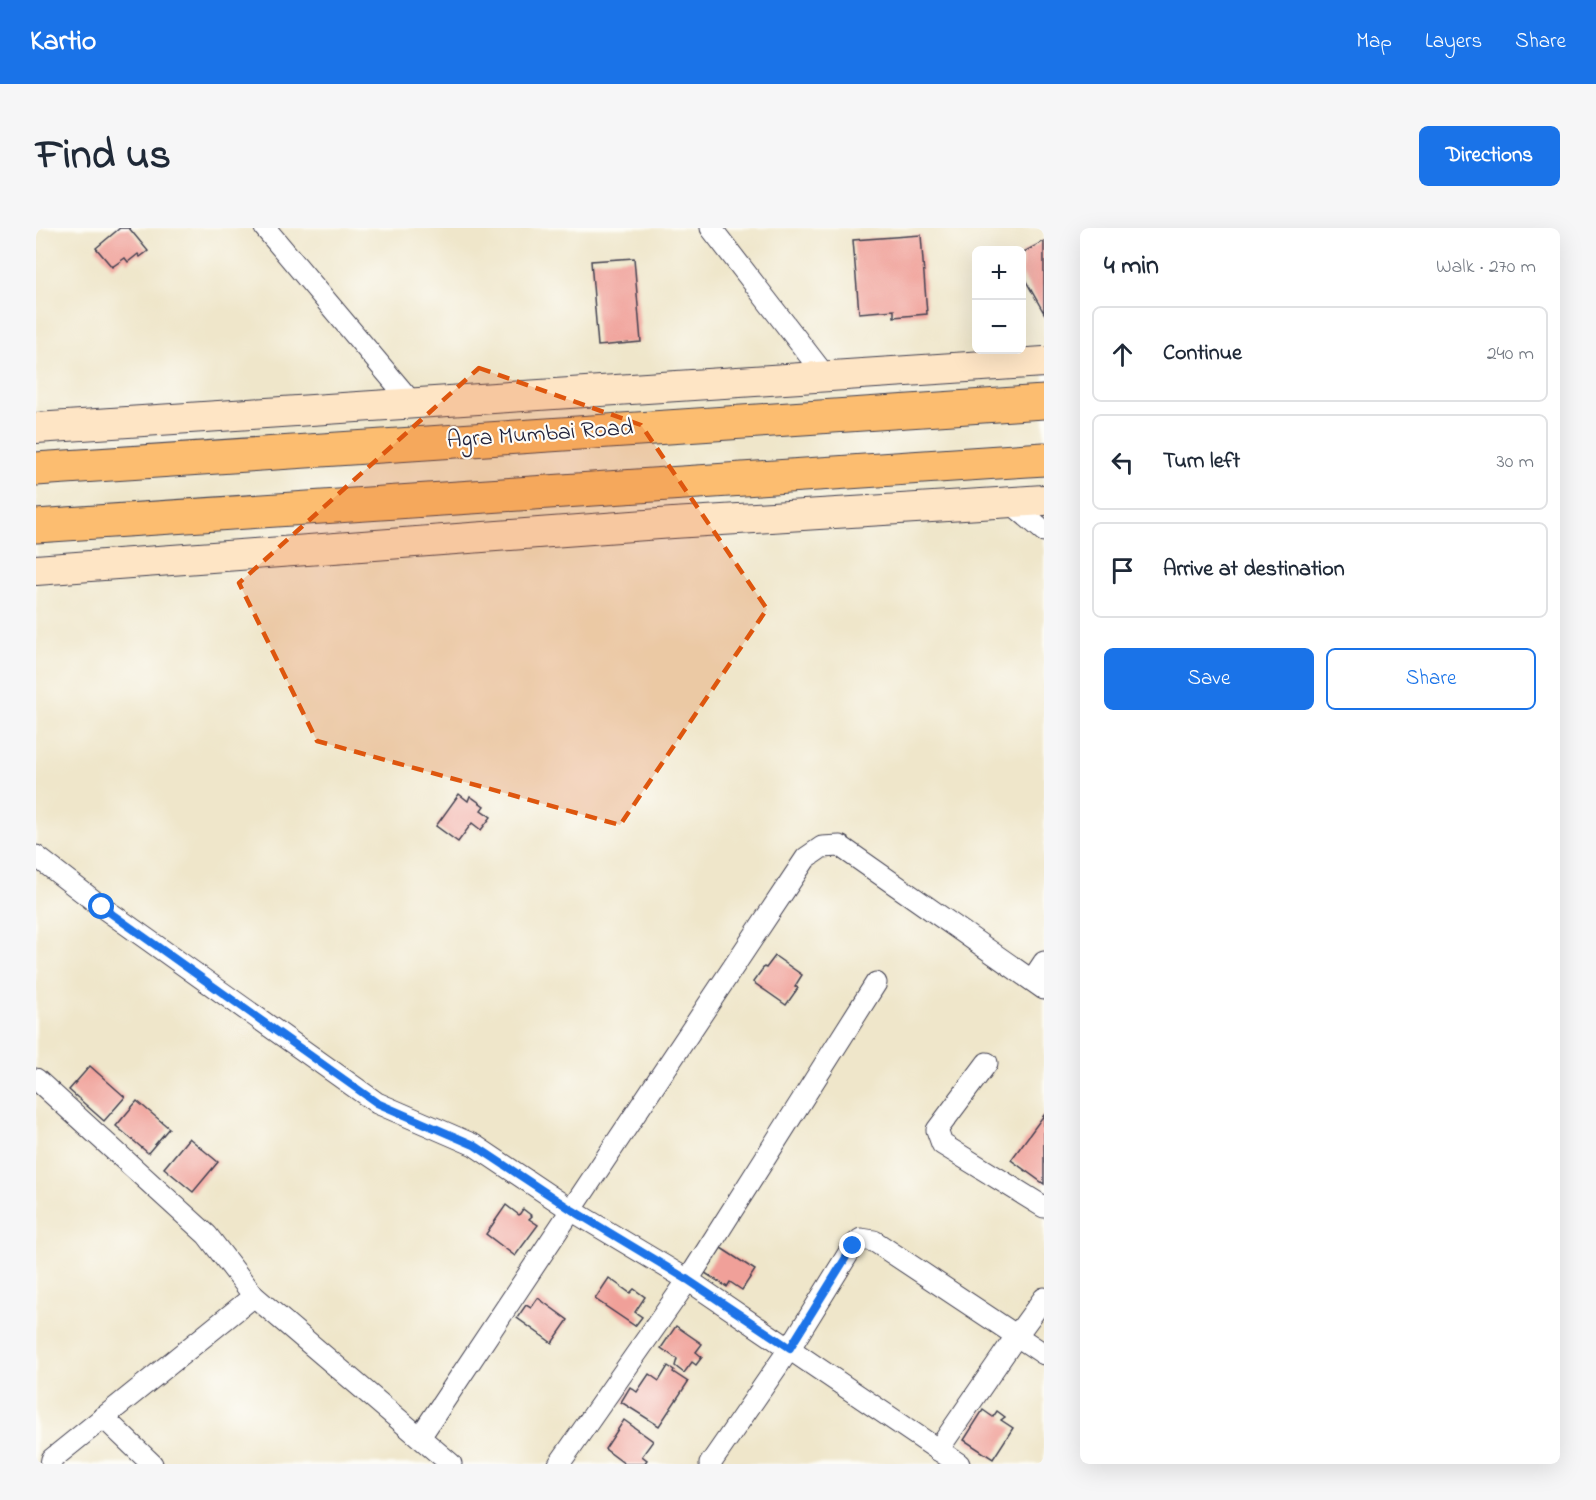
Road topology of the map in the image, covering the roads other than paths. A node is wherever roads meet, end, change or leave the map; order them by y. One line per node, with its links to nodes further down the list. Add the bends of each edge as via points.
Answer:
1 (265, 228): 6 (street)
2 (711, 228): 4 (street)
3 (1044, 362): 4 (street)
4 (826, 377): 6 (street)
5 (1044, 402): 9 (highway, Agra Mumbai Road)
6 (414, 404): 7 (street)
7 (36, 429)
8 (1044, 459): 12 (highway)
9 (36, 469)
10 (1044, 500): 11 (street)
11 (1010, 502): 13 (street); 14 (street)
12 (36, 526)
13 (1044, 531)
14 (36, 570)
15 (36, 856): 22 (street, via 377,1103 474,1145)
16 (1044, 962): 18 (street)
17 (876, 984): 23 (street)
18 (1038, 984): 22 (street, via 840,846 822,847 806,858)
19 (987, 1063): 21 (street, via 937,1130 942,1144)
20 (36, 1078): 24 (street, via 207,1234)
21 (1044, 1207)
22 (572, 1210): 23 (street); 30 (street)
23 (688, 1280): 27 (street); 35 (street)
24 (254, 1296): 29 (street); 30 (street)
25 (1044, 1298): 26 (street)
26 (1017, 1335): 27 (street, via 874,1241 861,1239); 28 (street); 31 (street)
27 (790, 1348): 31 (street); 36 (street)
28 (1044, 1354)
29 (103, 1418): 32 (street, via 52,1459); 33 (street)
30 (420, 1437): 34 (street)
31 (938, 1450): 37 (street)
32 (51, 1464)
33 (152, 1464)
34 (451, 1464)
35 (559, 1464)
36 (710, 1464)
37 (959, 1464)

